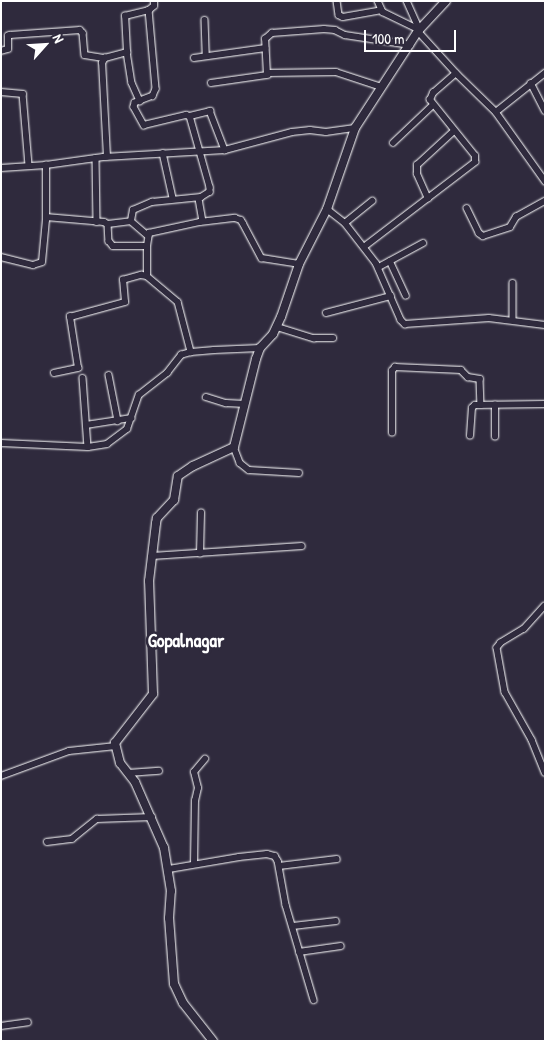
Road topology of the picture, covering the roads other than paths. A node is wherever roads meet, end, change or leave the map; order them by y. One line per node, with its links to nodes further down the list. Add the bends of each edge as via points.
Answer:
1 (154, 1): 6 (street)
2 (337, 1): 7 (street, via 342,17)
3 (378, 1): 7 (street)
4 (407, 1): 9 (street)
5 (446, 1): 9 (street)
6 (150, 10): 13 (street, via 125,16); 24 (street, via 156,89 153,96)
7 (381, 10): 9 (street)
8 (205, 20): 14 (street)
9 (419, 31): 10 (street); 18 (street)
10 (410, 45): 11 (street, via 324,29 272,33 265,39); 22 (street)
11 (265, 48): 14 (street); 17 (street)
12 (1, 52): 15 (street, via 8,49 10,35 80,30 86,55)
13 (127, 52): 15 (street); 24 (street, via 132,83)
14 (206, 56): 16 (street)
15 (105, 58): 35 (street, via 102,68)
16 (194, 58)
17 (268, 73): 20 (street); 22 (street, via 336,72)
18 (456, 73): 25 (street, via 433,93); 26 (street)
19 (545, 73): 21 (street)
20 (211, 83)
21 (531, 83): 26 (street); 27 (street)
22 (382, 87): 29 (street)
23 (1, 92): 38 (street, via 22,94)
24 (140, 101): 28 (street, via 134,107 144,125)
25 (432, 106): 30 (street); 31 (street)
26 (496, 112): 40 (street)
27 (545, 112)
28 (190, 116): 32 (street, via 210,111); 33 (street)
29 (355, 128): 32 (street, via 292,132); 47 (street)
30 (454, 131): 43 (street, via 417,165); 43 (street, via 474,156 475,162)
31 (393, 142)
32 (224, 150): 33 (street)
33 (201, 151): 34 (street); 41 (street, via 210,191)
34 (163, 153): 35 (street); 42 (street)
35 (107, 157): 36 (street)
36 (96, 158): 37 (street); 51 (street)
37 (46, 165): 38 (street); 48 (street)
38 (29, 166): 39 (street)
39 (1, 168)
40 (544, 180)
41 (201, 197): 42 (street); 50 (street)
42 (173, 198): 49 (street, via 134,209)
43 (428, 199): 57 (street)
44 (545, 201): 46 (street, via 516,217 510,226 483,236)
45 (372, 202): 52 (street)
46 (467, 208)
47 (327, 209): 52 (street); 60 (street)
48 (46, 217): 51 (street); 58 (street, via 40,264)
49 (131, 221): 53 (street); 54 (street)
50 (203, 221): 54 (street, via 155,231); 60 (street, via 239,218 262,258)
51 (97, 222): 53 (street)
52 (345, 223): 57 (street)
53 (108, 224): 56 (street, via 109,241 113,246)
54 (148, 236): 56 (street)
55 (422, 243): 59 (street)
56 (147, 246): 62 (street)
57 (364, 246): 61 (street)
58 (1, 257)
59 (390, 261): 61 (street); 64 (street)
60 (299, 264): 69 (street)
61 (379, 267): 65 (street)
62 (147, 276): 72 (street, via 178,302); 73 (street, via 123,280 126,300 123,304 70,317 78,368)
63 (512, 283): 67 (street)
64 (406, 295)
65 (391, 296): 66 (street); 67 (street, via 405,324 452,319)
66 (326, 313)
67 (513, 320): 68 (street)
68 (545, 325)
69 (277, 327): 70 (street, via 314,338); 71 (street)
70 (333, 338)
71 (260, 348): 72 (street); 77 (street)
72 (191, 352): 81 (street, via 182,355 167,373 139,395)
73 (54, 374)
74 (109, 375): 82 (street)
75 (83, 378): 83 (street)
76 (206, 397): 77 (street)
77 (245, 404): 89 (street)
78 (545, 404): 80 (street)
79 (481, 405): 80 (street); 84 (street, via 480,379 468,377 461,370 396,367 392,371); 85 (street, via 472,408)
80 (495, 405): 86 (street)
81 (131, 418): 82 (street); 88 (street, via 127,429 115,440)
82 (118, 420): 83 (street)
83 (86, 425): 88 (street)
84 (392, 433)
85 (470, 436)
86 (495, 437)
87 (1, 443): 88 (street)
88 (88, 447)
89 (234, 447): 90 (street, via 240,463 249,470); 94 (street, via 178,476 174,500 156,523)
90 (299, 473)
91 (202, 513): 93 (street)
92 (302, 546): 93 (street)
93 (200, 554): 94 (street)
94 (152, 556): 96 (street, via 149,581 153,694 118,738)
95 (545, 606): 100 (street, via 524,629 497,648 504,692 532,740)
96 (116, 746): 99 (street, via 120,764); 101 (street, via 69,751)
97 (205, 759): 105 (street, via 194,772 198,788)
98 (158, 771): 99 (street)
99 (128, 773): 102 (street)
100 (545, 773)
101 (1, 776)
102 (152, 817): 103 (street, via 95,819 72,839); 107 (street)
103 (47, 842)
104 (337, 859): 106 (street)
105 (194, 864): 106 (street, via 267,854 275,856); 107 (street)
106 (279, 866): 109 (street)
107 (169, 869): 115 (street, via 174,984 183,1003)
108 (336, 921): 109 (street)
109 (293, 926): 111 (street)
110 (341, 946): 111 (street)
111 (299, 952): 112 (street)
112 (314, 1000)
113 (28, 1022): 114 (street)
114 (1, 1026)
115 (213, 1041)

